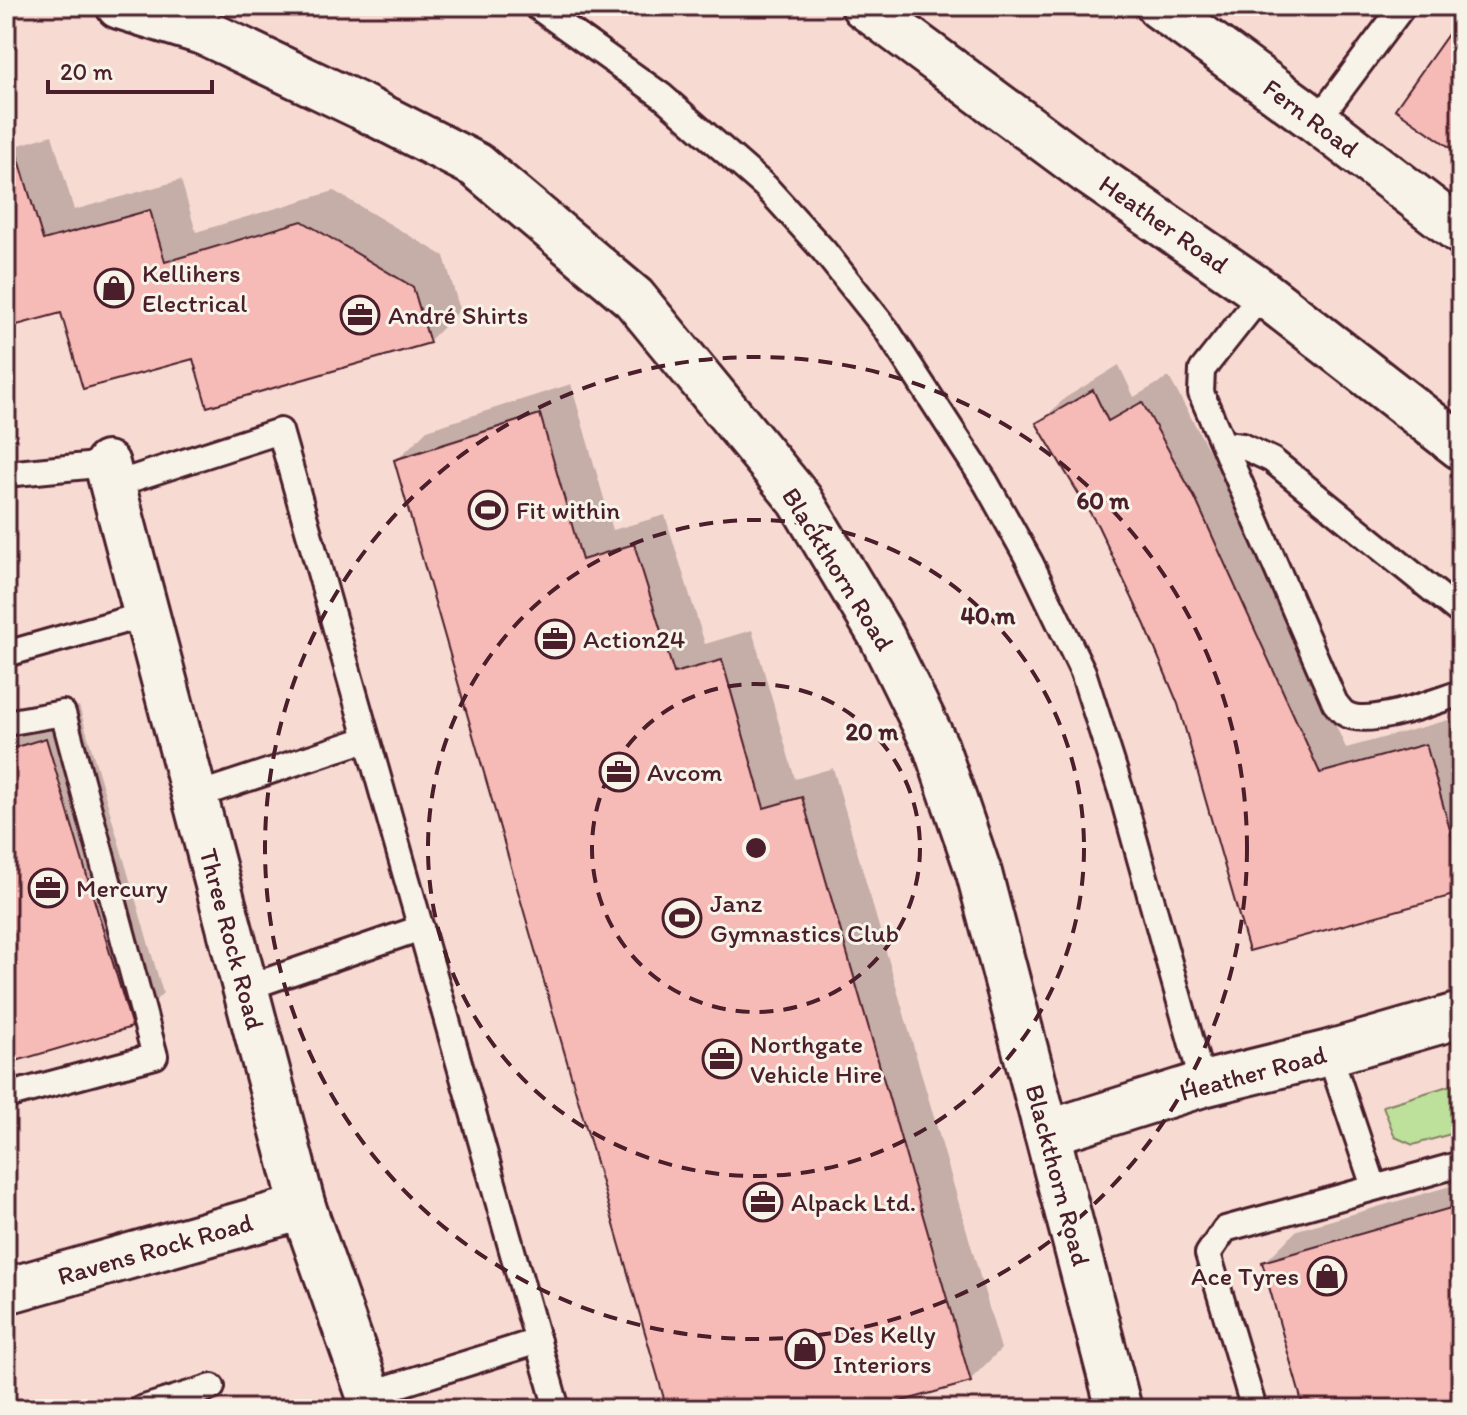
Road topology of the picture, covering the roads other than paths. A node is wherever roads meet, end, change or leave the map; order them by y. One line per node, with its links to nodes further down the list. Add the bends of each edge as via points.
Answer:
1 (119, 6): 26 (street, Blackthorn Road, via 206,33 476,165 634,298 800,500 882,637 936,747 979,873)
2 (536, 6): 24 (lane, via 662,96 766,187 886,329 986,483 1083,672)
3 (864, 6): 8 (street, Heather Road)
4 (1159, 6): 6 (street, Fern Road)
5 (1403, 6): 6 (lane)
6 (1317, 121): 7 (street, Fern Road)
7 (1461, 232)
8 (1263, 293): 9 (lane, via 1202,370 1201,393); 10 (street, Heather Road)
9 (1224, 444): 13 (lane, via 1272,460); 16 (lane, via 1335,703 1344,713 1374,718)
10 (1461, 447)
11 (6, 474): 12 (lane)
12 (110, 474): 14 (street, Three Rock Road); 18 (lane, via 280,431)
13 (1461, 613)
14 (147, 614): 15 (lane); 19 (street, Three Rock Road)
15 (6, 654)
16 (1461, 693)
17 (6, 723): 25 (lane, via 63,713 155,1056)
18 (367, 739): 19 (lane); 20 (lane)
19 (195, 796): 21 (street, Three Rock Road)
20 (421, 928): 21 (lane); 31 (lane)
21 (246, 988): 29 (street, Three Rock Road)
22 (1461, 1015): 23 (street, Heather Road)
23 (1329, 1053): 24 (street, Heather Road); 28 (lane)
24 (1203, 1084): 26 (street, Heather Road)
25 (6, 1096)
26 (1047, 1133): 36 (street, Blackthorn Road)
27 (1461, 1164): 28 (lane)
28 (1374, 1187): 37 (lane, via 1225,1229 1208,1254)
29 (303, 1207): 30 (street, Ravens Rock Road); 33 (street, Three Rock Road)
30 (6, 1291)
31 (538, 1341): 33 (lane); 35 (lane)
32 (212, 1387): 34 (lane)
33 (371, 1402)
34 (141, 1409)
35 (557, 1409)
36 (1119, 1409)
37 (1254, 1409)

